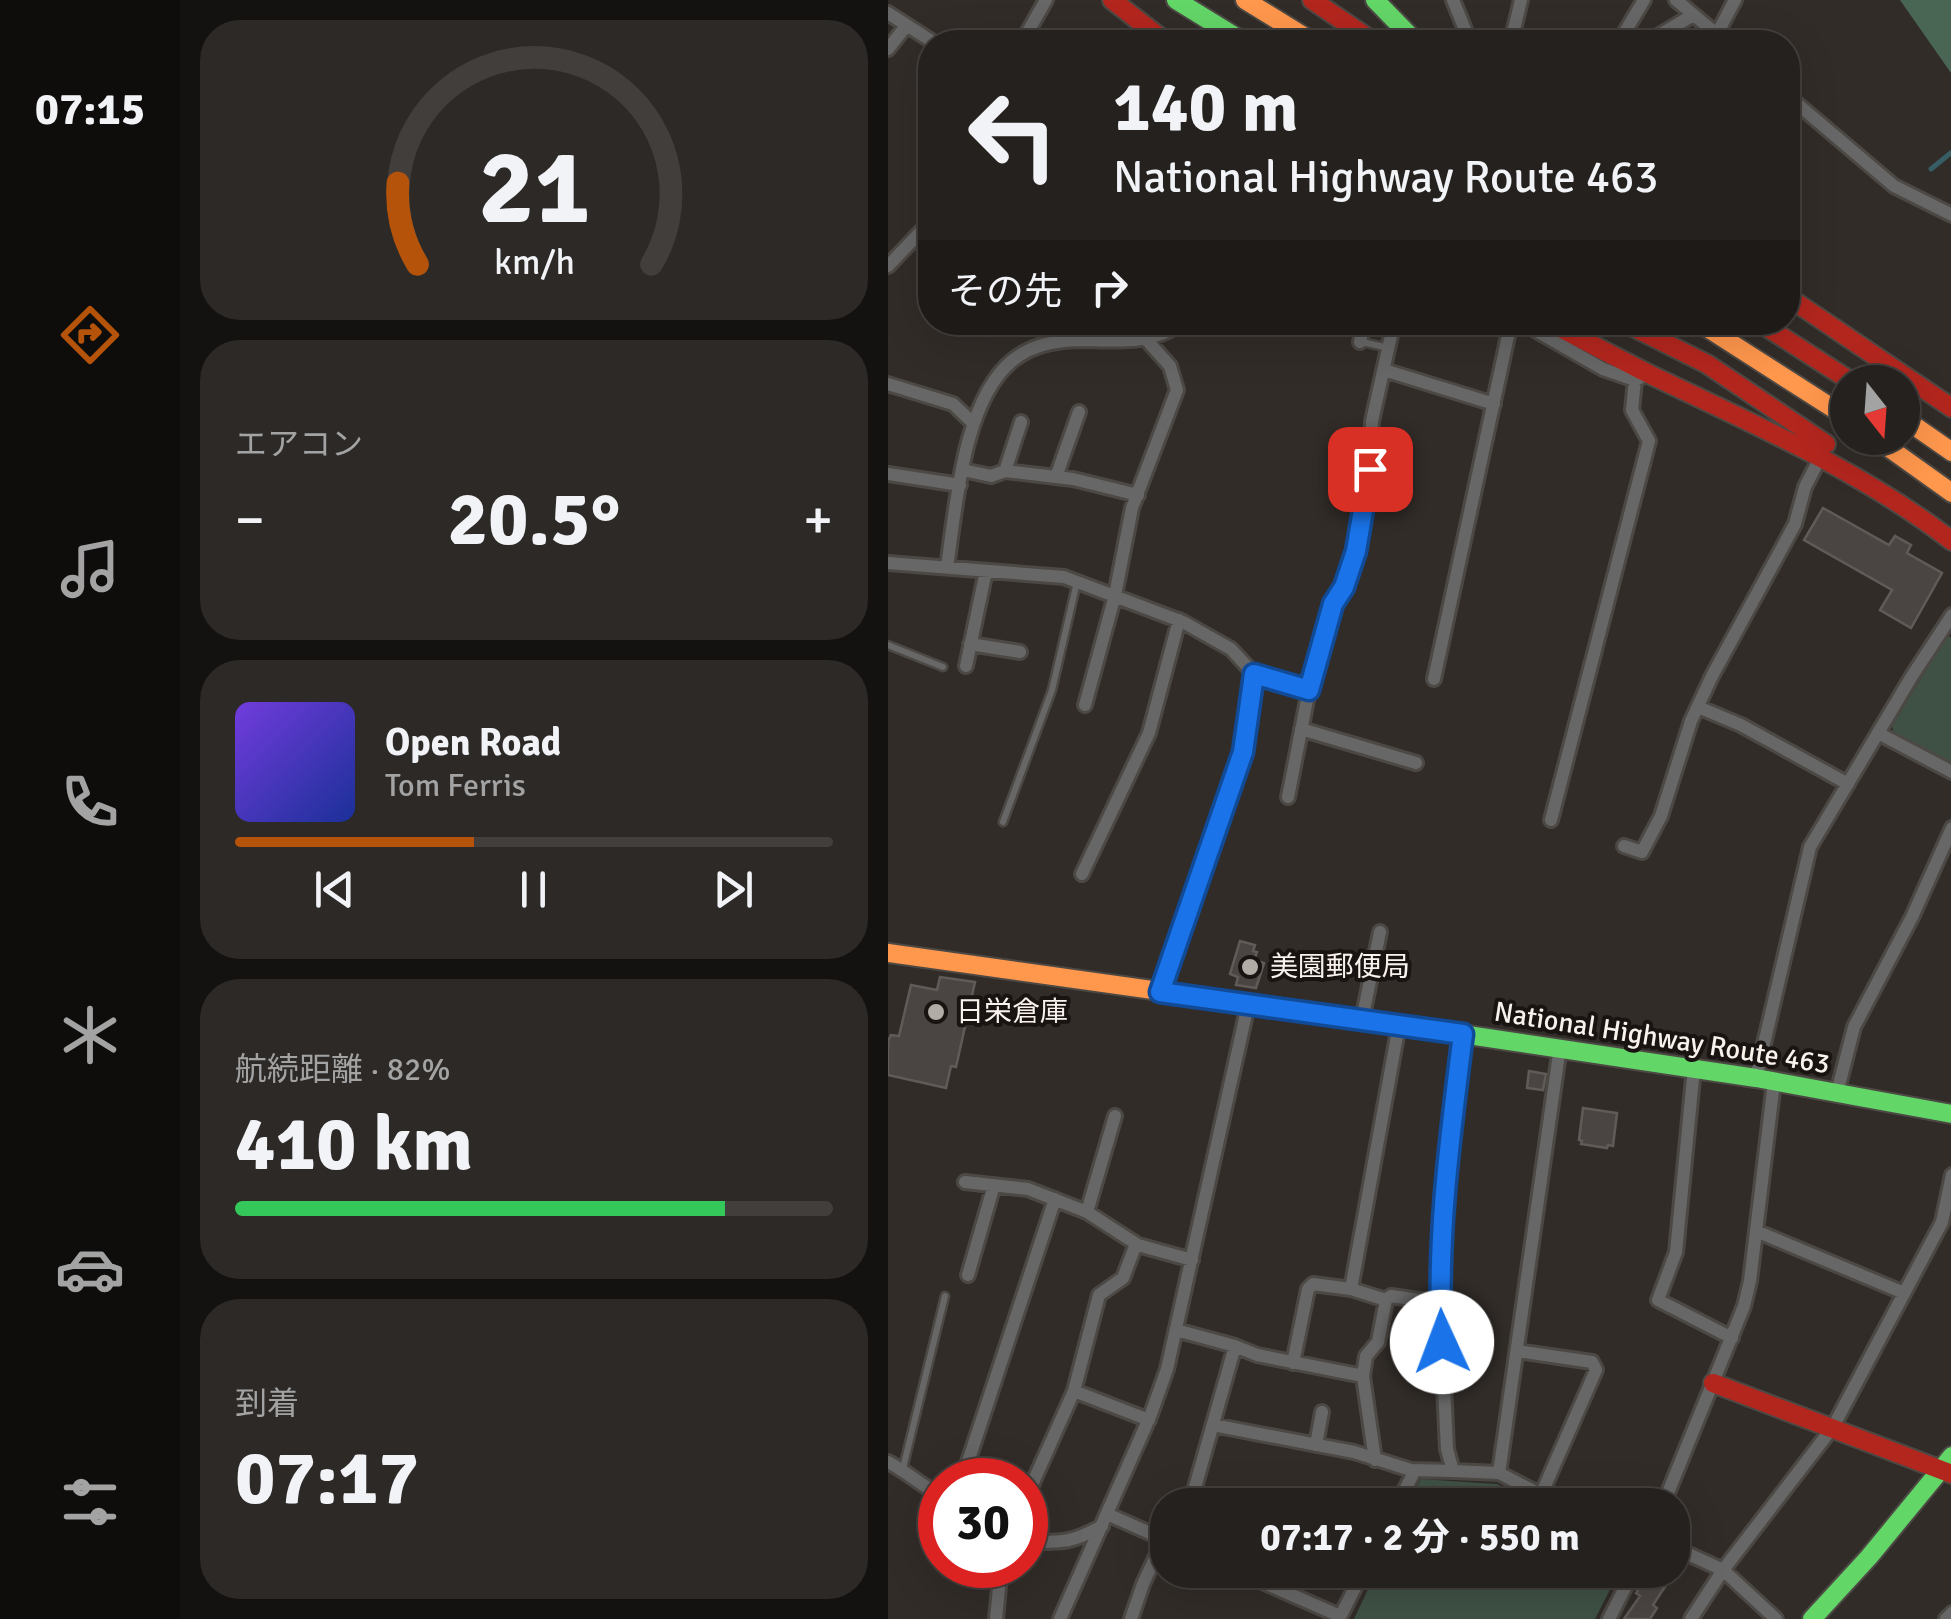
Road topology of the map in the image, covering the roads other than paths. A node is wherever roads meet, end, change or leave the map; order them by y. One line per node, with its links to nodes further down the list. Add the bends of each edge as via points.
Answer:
1 (1046, 0): 15 (street)
2 (1112, 0): 16 (main road)
3 (1176, 0): 17 (main road)
4 (1245, 0): 18 (main road)
5 (1312, 0): 19 (main road)
6 (1375, 0): 20 (main road)
7 (1453, 0): 21 (street)
8 (1521, 0): 22 (street)
9 (1644, 0): 23 (street)
10 (1676, 0): 13 (street)
11 (1735, 0): 26 (street)
12 (888, 13): 14 (street)
13 (1694, 15): 24 (street); 25 (street)
14 (906, 26): 27 (street); 28 (street)
15 (1029, 30)
16 (1151, 30)
17 (1225, 30)
18 (1294, 30)
19 (1356, 30)
20 (1404, 30)
21 (1465, 30)
22 (1514, 30)
23 (1626, 30)
24 (1668, 30)
25 (1712, 30)
26 (1724, 30)
27 (918, 33)
28 (888, 49)
29 (1800, 106): 30 (street, via 1894,186)
30 (1952, 215)
31 (918, 235): 32 (street)
32 (888, 266)
33 (1800, 305): 52 (main road)
34 (1148, 335): 43 (street)
35 (1361, 335): 44 (street)
36 (1391, 335): 45 (street)
37 (1508, 335): 50 (street)
38 (1544, 335): 48 (street, via 1603,369)
39 (1571, 335): 48 (main road)
40 (1649, 335): 62 (main road, via 1707,364 1831,447)
41 (1718, 335): 51 (main road)
42 (1779, 335): 46 (main road)
43 (1144, 337): 55 (street, via 1060,340 1024,352 1001,372); 66 (street, via 1170,366 1177,390)
44 (1360, 342): 45 (lane)
45 (1388, 348): 47 (street)
46 (1830, 368)
47 (1384, 370): 50 (street); 82 (street, via 1356,551)
48 (1642, 377): 59 (main road); 91 (street, via 1632,410 1649,441)
49 (888, 384): 55 (street, via 952,404)
50 (1494, 404): 81 (street)
51 (1830, 406)
52 (1952, 408)
53 (1079, 412): 63 (street)
54 (1021, 422): 60 (street)
55 (973, 423): 64 (street)
56 (1920, 430): 57 (main road)
57 (1952, 452)
58 (1899, 455): 65 (main road)
59 (1821, 456): 62 (main road); 84 (street, via 1795,524)
60 (1005, 471): 63 (street); 64 (street)
61 (888, 474): 64 (street)
62 (1857, 476): 67 (main road)
63 (1056, 477): 66 (street)
64 (961, 478): 69 (street)
65 (1952, 492)
66 (1138, 495): 72 (street)
67 (1952, 541)
68 (888, 562): 69 (street)
69 (947, 568): 70 (street)
70 (986, 571): 71 (street); 75 (street)
71 (1077, 582): 72 (street); 92 (lane, via 1052,690)
72 (1116, 595): 74 (street); 83 (street)
73 (1952, 615): 86 (street)
74 (1180, 620): 80 (street, via 1231,649); 95 (street, via 1150,734)
75 (970, 644): 77 (street); 78 (street)
76 (888, 645): 79 (lane)
77 (1020, 652)
78 (966, 666)
79 (943, 667)
80 (1254, 674): 82 (street); 98 (street, via 1243,752)
81 (1434, 679)
82 (1309, 690): 85 (street)
83 (1085, 705)
84 (1698, 708): 89 (street); 94 (street, via 1642,852)
85 (1301, 729): 87 (street); 90 (street)
86 (1878, 733): 88 (street); 89 (street)
87 (1416, 764)
88 (1952, 772)
89 (1848, 784): 105 (street, via 1810,847)
90 (1288, 797)
91 (1552, 820)
92 (1002, 822)
93 (1952, 828): 106 (street, via 1854,1026)
94 (1624, 846)
95 (1082, 874)
96 (1380, 932): 100 (street)
97 (888, 953): 98 (main road, National Highway Route 463)
98 (1160, 992): 99 (main road, National Highway Route 463)
99 (1248, 1004): 100 (main road, National Highway Route 463); 116 (street)
100 (1362, 1020): 101 (main road, National Highway Route 463)
101 (1399, 1025): 102 (main road, National Highway Route 463); 118 (street)
102 (1463, 1034): 103 (main road, National Highway Route 463); 122 (street, via 1444,1189)
103 (1560, 1047): 104 (main road, National Highway Route 463); 126 (street)
104 (1694, 1068): 105 (main road, National Highway Route 463); 124 (street, via 1676,1252 1658,1300)
105 (1765, 1080): 106 (main road, National Highway Route 463); 114 (street)
106 (1837, 1093): 107 (main road, National Highway Route 463)
107 (1952, 1114)
108 (1115, 1116): 113 (street)
109 (1952, 1175): 119 (street, via 1942,1222)
110 (965, 1182): 111 (street)
111 (994, 1185): 112 (street); 117 (street)
112 (1055, 1199): 113 (street); 136 (street)
113 (1087, 1212): 115 (street)
114 (1756, 1231): 119 (street); 124 (street)
115 (1136, 1244): 116 (street); 130 (street, via 1123,1278 1100,1295)
116 (1192, 1260): 123 (street)
117 (968, 1274)
118 (1350, 1289): 121 (street); 127 (street, via 1308,1289)
119 (1904, 1293): 134 (street)
120 (945, 1296): 141 (lane)
121 (1386, 1300): 122 (street); 128 (street, via 1378,1342)
122 (1440, 1304): 143 (street)
123 (1176, 1330): 125 (street); 132 (street)
124 (1732, 1338): 129 (street)
125 (1235, 1346): 127 (street); 133 (street)
126 (1516, 1351): 144 (street); 149 (street, via 1592,1362 1596,1370)
127 (1293, 1363): 128 (street)
128 (1362, 1376): 138 (street)
129 (1713, 1383): 134 (main road); 150 (street)
130 (1074, 1391): 132 (street); 137 (street)
131 (1322, 1412): 135 (street)
132 (1148, 1420): 151 (street)
133 (1213, 1425): 135 (street); 146 (street)
134 (1832, 1427): 140 (main road); 155 (street)
135 (1316, 1445): 138 (street)
136 (969, 1458)
137 (1044, 1458)
138 (1374, 1460): 142 (street)
139 (888, 1462): 141 (street)
140 (1949, 1466): 168 (main road)
141 (902, 1470): 145 (street)
142 (1410, 1470): 143 (street); 147 (street)
143 (1454, 1472): 144 (street)
144 (1499, 1474): 148 (street)
145 (918, 1483)
146 (1195, 1488)
147 (1406, 1488)
148 (1528, 1488)
149 (1545, 1488)
150 (1670, 1488)
151 (1104, 1520): 152 (street); 153 (street, via 1079,1539); 163 (street)
152 (1150, 1535)
153 (1048, 1542)
154 (1690, 1555): 155 (street)
155 (1723, 1570): 166 (street); 167 (street)
156 (1150, 1571): 164 (street)
157 (999, 1588): 162 (street)
158 (1274, 1588): 161 (street)
159 (1355, 1588): 161 (street)
160 (1625, 1588): 165 (street)
161 (1340, 1618)
162 (996, 1619)
163 (1060, 1619)
164 (1131, 1619)
165 (1609, 1619)
166 (1691, 1619)
167 (1776, 1619)
168 (1812, 1619)

